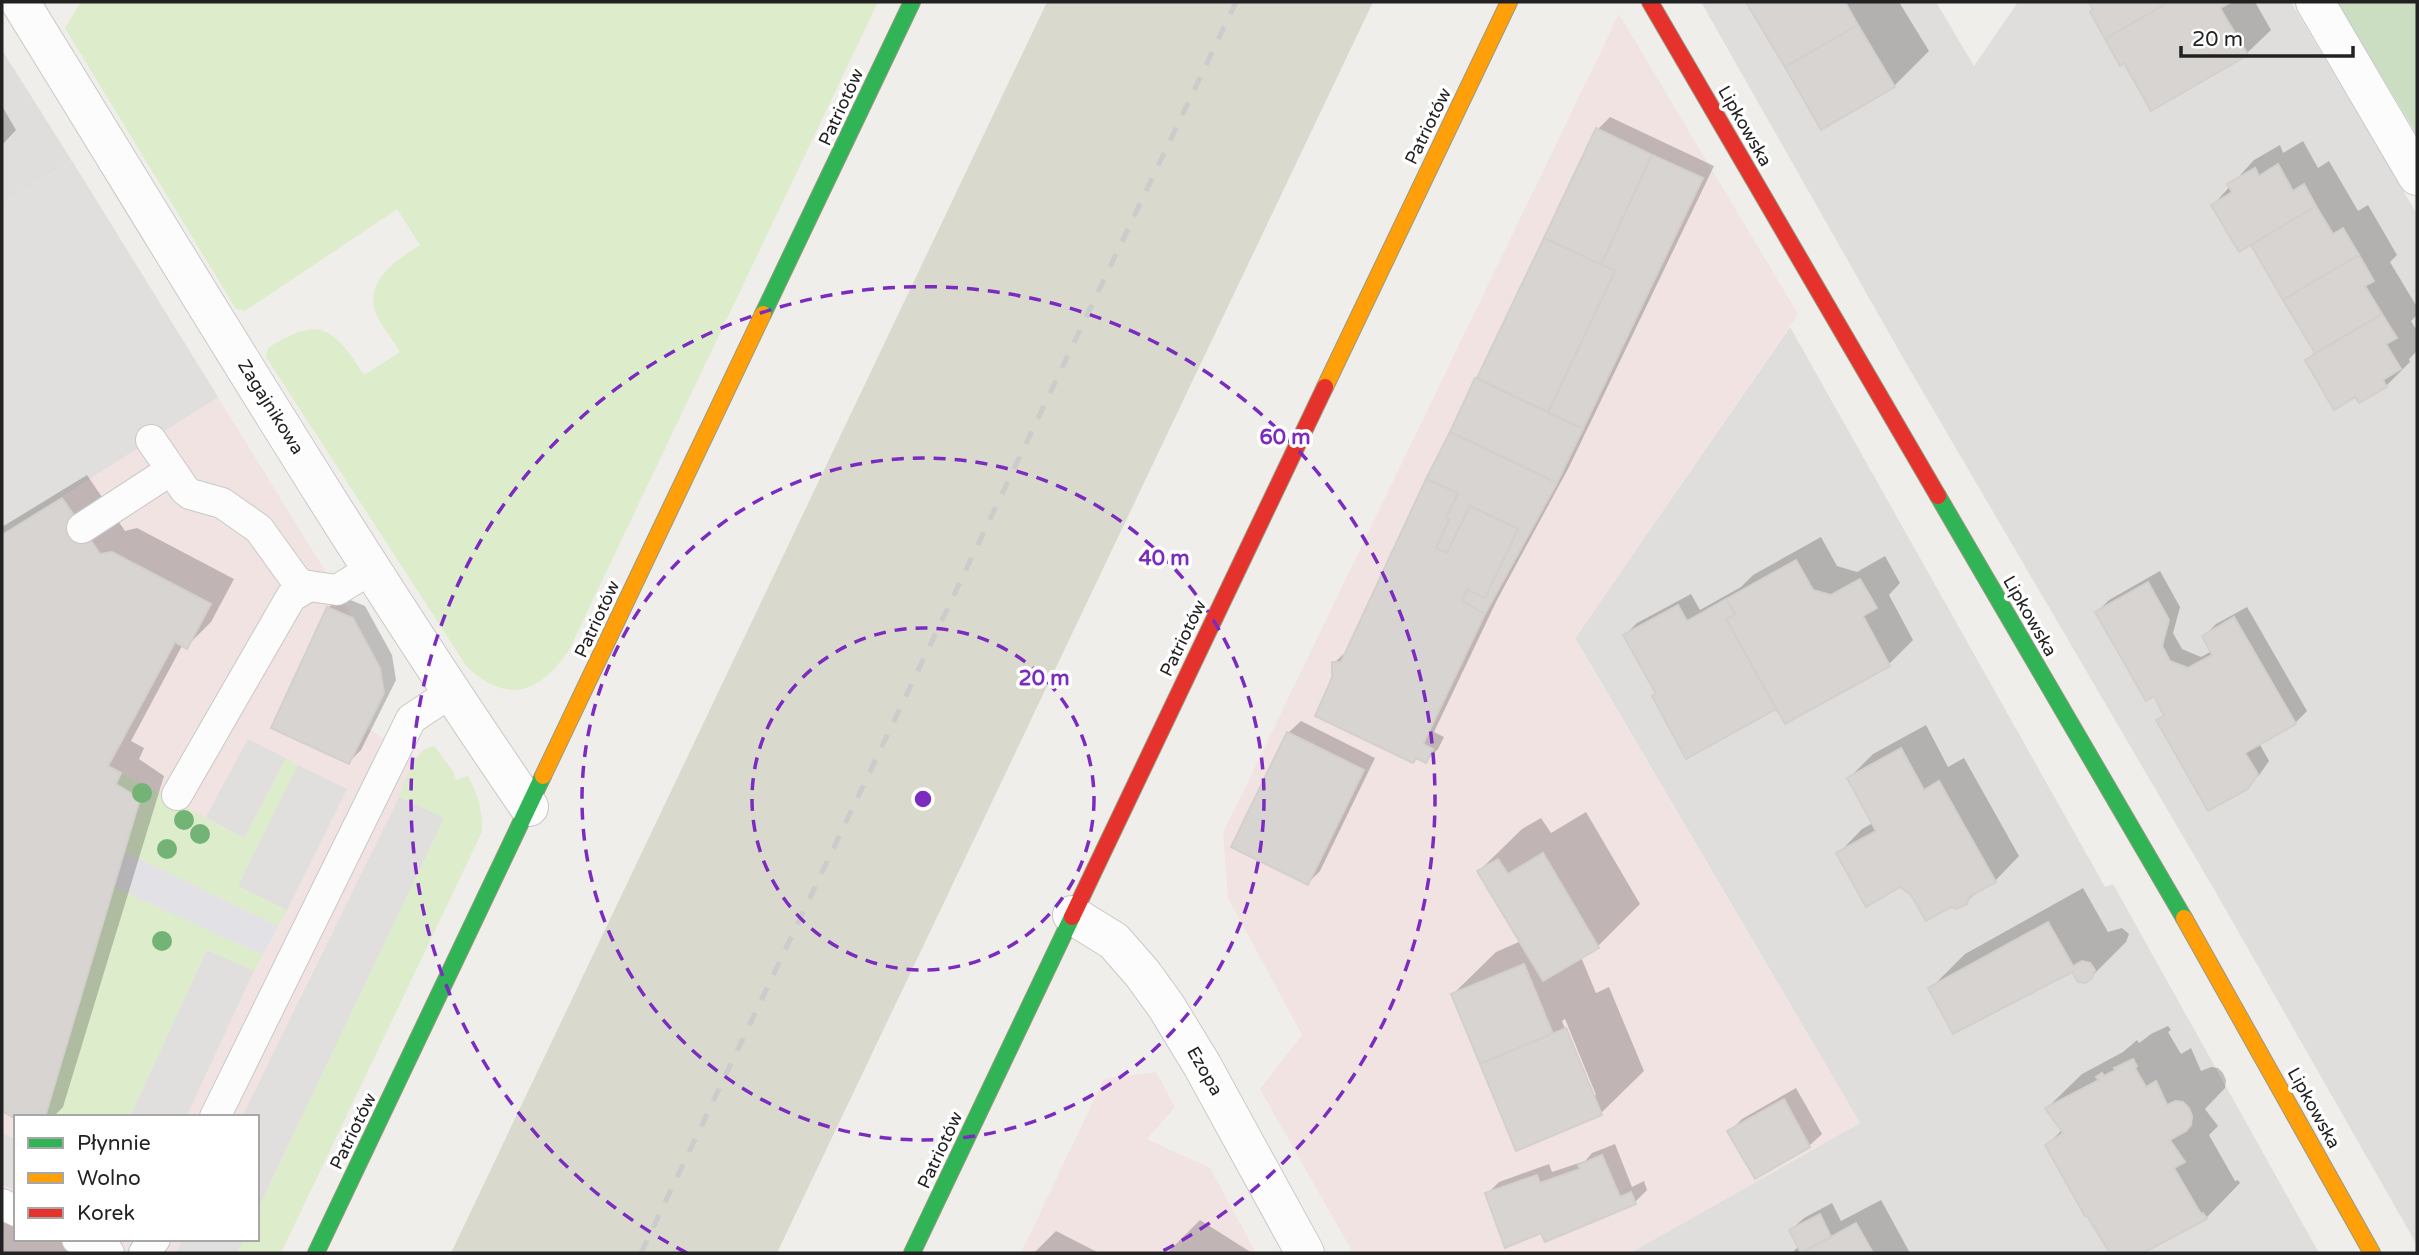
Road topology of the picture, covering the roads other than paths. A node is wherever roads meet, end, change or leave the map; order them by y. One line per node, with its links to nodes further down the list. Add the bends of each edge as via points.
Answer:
1 (20, 2): 10 (street, Zagajnikowa)
2 (912, 2): 14 (main road, Patriotów)
3 (1509, 2): 15 (main road, Patriotów)
4 (1650, 2): 22 (main road, Lipkowska, via 2221,982)
5 (2315, 2): 6 (street)
6 (2417, 176)
7 (152, 440): 8 (lane)
8 (171, 470): 9 (lane); 11 (lane, via 190,494 222,503 259,529 286,569)
9 (82, 528)
10 (371, 569): 11 (lane, via 337,590); 12 (street, Zagajnikowa)
11 (309, 586): 13 (lane, via 283,608)
12 (450, 693): 14 (street, Zagajnikowa); 16 (lane, via 411,719)
13 (177, 795)
14 (529, 807): 19 (main road, Patriotów)
15 (1072, 915): 20 (main road, Patriotów); 21 (street, Ezopa, via 1114,942 1166,1006)
16 (216, 1115)
17 (82, 1241): 18 (lane)
18 (109, 1253)
19 (316, 1253)
20 (912, 1253)
21 (1305, 1253)
22 (2372, 1253)

